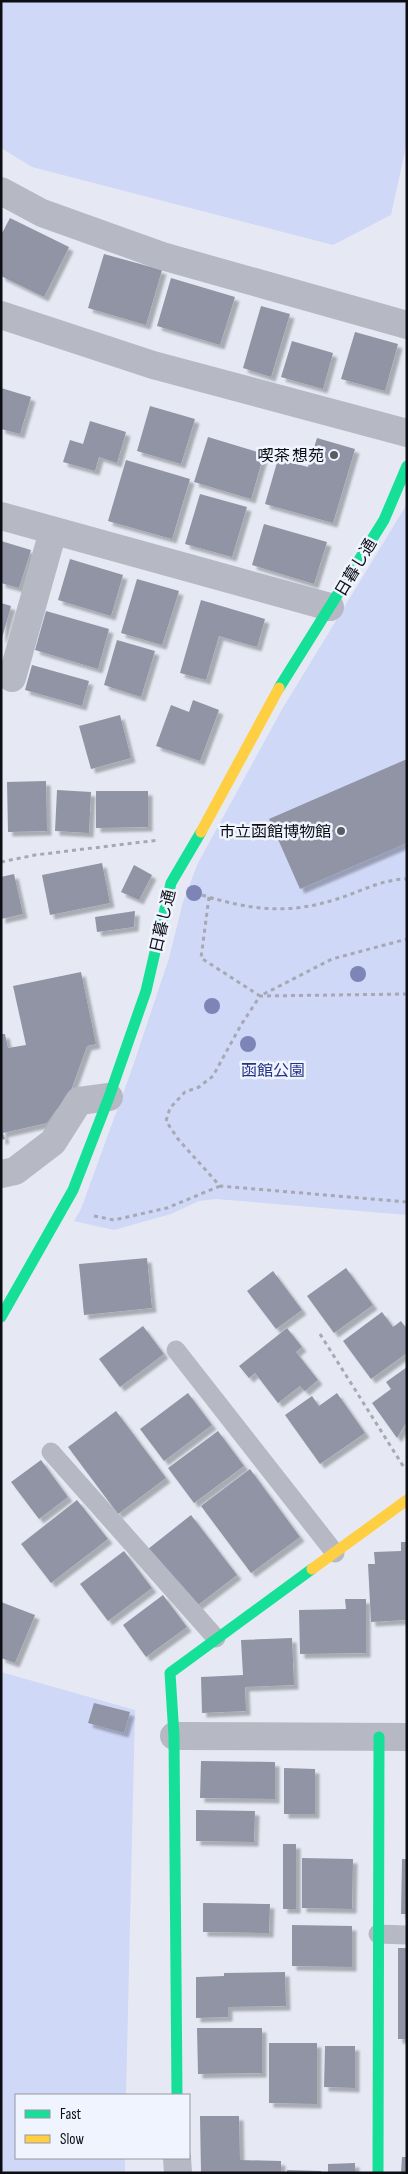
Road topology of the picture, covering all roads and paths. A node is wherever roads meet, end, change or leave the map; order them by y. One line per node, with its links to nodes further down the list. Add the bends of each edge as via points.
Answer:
1 (1, 191): 3 (street, via 42,213 162,256)
2 (1, 315): 4 (street, via 153,365)
3 (407, 324)
4 (407, 433)
5 (407, 466): 8 (street, 日暮し通, via 384,520)
6 (1, 516): 7 (street)
7 (54, 531): 8 (street); 9 (street)
8 (330, 608): 13 (street, 日暮し通, via 279,687 212,813)
9 (12, 678)
10 (165, 836): 11 (path, via 158,841)
11 (1, 862)
12 (407, 879): 14 (path, via 383,883 298,909 230,903)
13 (170, 883): 14 (path); 18 (street, 日暮し通, via 146,991)
14 (209, 897): 17 (path, via 201,958)
15 (407, 939): 17 (path, via 332,959)
16 (407, 994): 17 (path)
17 (260, 996): 20 (path, via 213,1076 199,1087 185,1092 170,1108 166,1121)
18 (109, 1097): 19 (street, via 79,1101 53,1142 15,1170); 22 (street, 日暮し通)
19 (1, 1174)
20 (220, 1186): 21 (path); 22 (path, via 166,1208 114,1220)
21 (407, 1202)
22 (62, 1210): 23 (street, 日暮し通)
23 (1, 1317)
24 (320, 1334): 27 (path)
25 (176, 1350): 29 (lane)
26 (51, 1452): 30 (lane)
27 (407, 1471)
28 (407, 1500): 29 (street)
29 (336, 1553): 30 (street)
30 (216, 1638): 31 (street, via 170,1673)
31 (174, 1736): 32 (street); 36 (street)
32 (379, 1737): 33 (street); 34 (street)
33 (407, 1737)
34 (378, 1934): 35 (lane); 39 (street)
35 (407, 1935)
36 (177, 2094)
37 (178, 2159): 38 (street)
38 (178, 2173)
39 (378, 2173)

